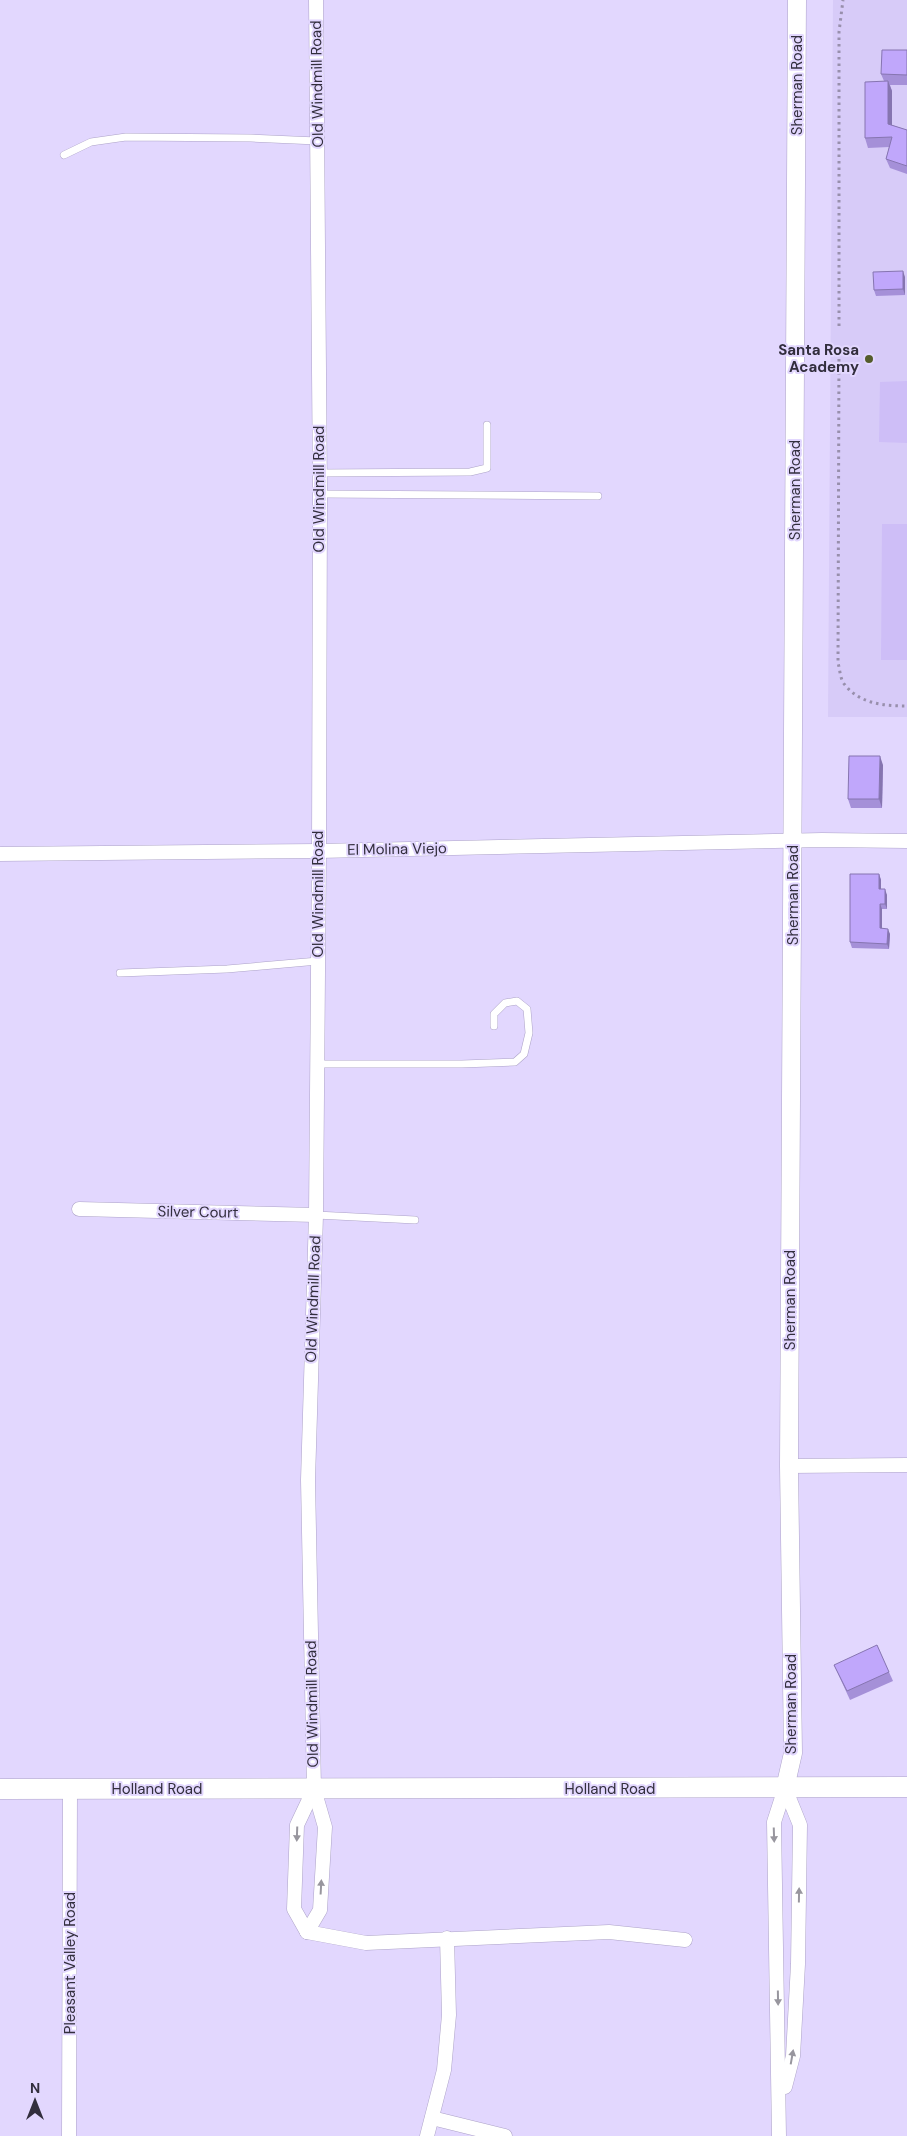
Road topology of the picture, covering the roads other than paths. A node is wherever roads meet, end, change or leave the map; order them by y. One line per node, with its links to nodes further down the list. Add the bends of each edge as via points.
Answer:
1 (316, 0): 3 (street, Old Windmill Road)
2 (798, 0): 10 (street, Sherman Road)
3 (318, 142): 4 (lane, via 126,136 92,142); 6 (street, Old Windmill Road)
4 (64, 155)
5 (487, 425): 6 (lane, via 486,468 470,472)
6 (319, 474): 7 (street, Old Windmill Road)
7 (320, 494): 8 (lane); 11 (street, Old Windmill Road)
8 (598, 496)
9 (907, 841): 10 (street, El Molina Viejo)
10 (794, 842): 11 (street, El Molina Viejo); 21 (street, Sherman Road)
11 (318, 851): 12 (street, El Molina Viejo); 13 (street, Old Windmill Road)
12 (0, 854)
13 (318, 961): 14 (lane); 16 (street, Old Windmill Road)
14 (120, 973)
15 (494, 1026): 16 (lane, via 494,1014 504,1003 517,1001 527,1009 529,1033 524,1054 515,1062)
16 (317, 1064): 18 (street, Old Windmill Road)
17 (79, 1209): 18 (street, Silver Court)
18 (316, 1215): 19 (lane); 26 (street, Old Windmill Road, via 308,1480)
19 (415, 1220)
20 (907, 1465): 21 (street)
21 (789, 1466): 23 (street, Sherman Road, via 793,1753)
22 (907, 1787): 23 (main road, Holland Road)
23 (785, 1788): 26 (main road, Holland Road); 30 (street, Sherman Road, one-way to 30, via 774,1822); 30 (street, Sherman Road, one-way to 23, via 793,2056 800,1822)
24 (0, 1789): 25 (main road, Holland Road)
25 (70, 1789): 26 (main road, Holland Road); 32 (street, Pleasant Valley Road)
26 (314, 1789): 27 (street, one-way to 26, via 320,1910 325,1827); 27 (street, one-way to 27, via 297,1825 294,1909)
27 (307, 1932): 28 (street, via 366,1943)
28 (447, 1938): 29 (street, via 610,1932); 31 (street, via 449,2015 444,2070)
29 (685, 1940)
30 (780, 2104): 35 (street, Sherman Road)
31 (432, 2118): 33 (street); 34 (street)
32 (69, 2136)
33 (427, 2136)
34 (505, 2136)
35 (779, 2136)

